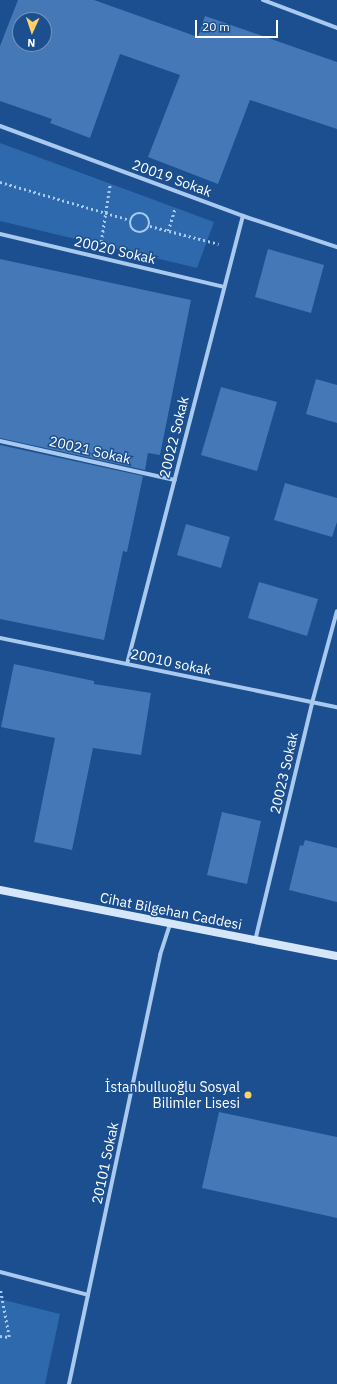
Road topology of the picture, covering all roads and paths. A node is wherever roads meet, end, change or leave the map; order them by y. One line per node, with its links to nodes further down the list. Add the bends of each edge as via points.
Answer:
1 (263, 0): 2 (street)
2 (337, 28)
3 (0, 126): 8 (street, 20019 Sokak)
4 (0, 182): 7 (path)
5 (110, 183): 7 (path)
6 (175, 208): 11 (path)
7 (105, 213): 9 (path); 14 (path)
8 (243, 216): 15 (street, 20019 Sokak); 16 (street, 20022 Sokak)
9 (130, 220): 10 (path, via 137,214 144,214 149,218); 10 (path, via 130,227 138,233 145,232)
10 (150, 226): 11 (path)
11 (168, 231): 13 (path)
12 (0, 234): 16 (street, 20020 Sokak)
13 (207, 241)
14 (101, 245)
15 (337, 247)
16 (224, 287): 18 (street, 20022 Sokak)
17 (0, 441): 18 (street, 20021 Sokak)
18 (175, 480): 21 (street, 20022 Sokak)
19 (337, 611): 22 (street, 20023 Sokak)
20 (0, 638): 21 (street, 20010 sokak)
21 (128, 664): 22 (street, 20010 sokak)
22 (312, 703): 23 (street, 20010 sokak); 26 (street, 20023 Sokak)
23 (337, 707)
24 (0, 890): 25 (main road, Cihat Bilgehan Caddesi)
25 (170, 924): 26 (main road, Cihat Bilgehan Caddesi); 30 (street, 20101 Sokak, via 160,955)
26 (255, 941): 27 (main road, Cihat Bilgehan Caddesi)
27 (337, 956)
28 (0, 1272): 30 (street)
29 (0, 1289): 31 (path, via 9,1337)
30 (88, 1295): 32 (street, 20101 Sokak)
31 (0, 1336)
32 (69, 1384)

